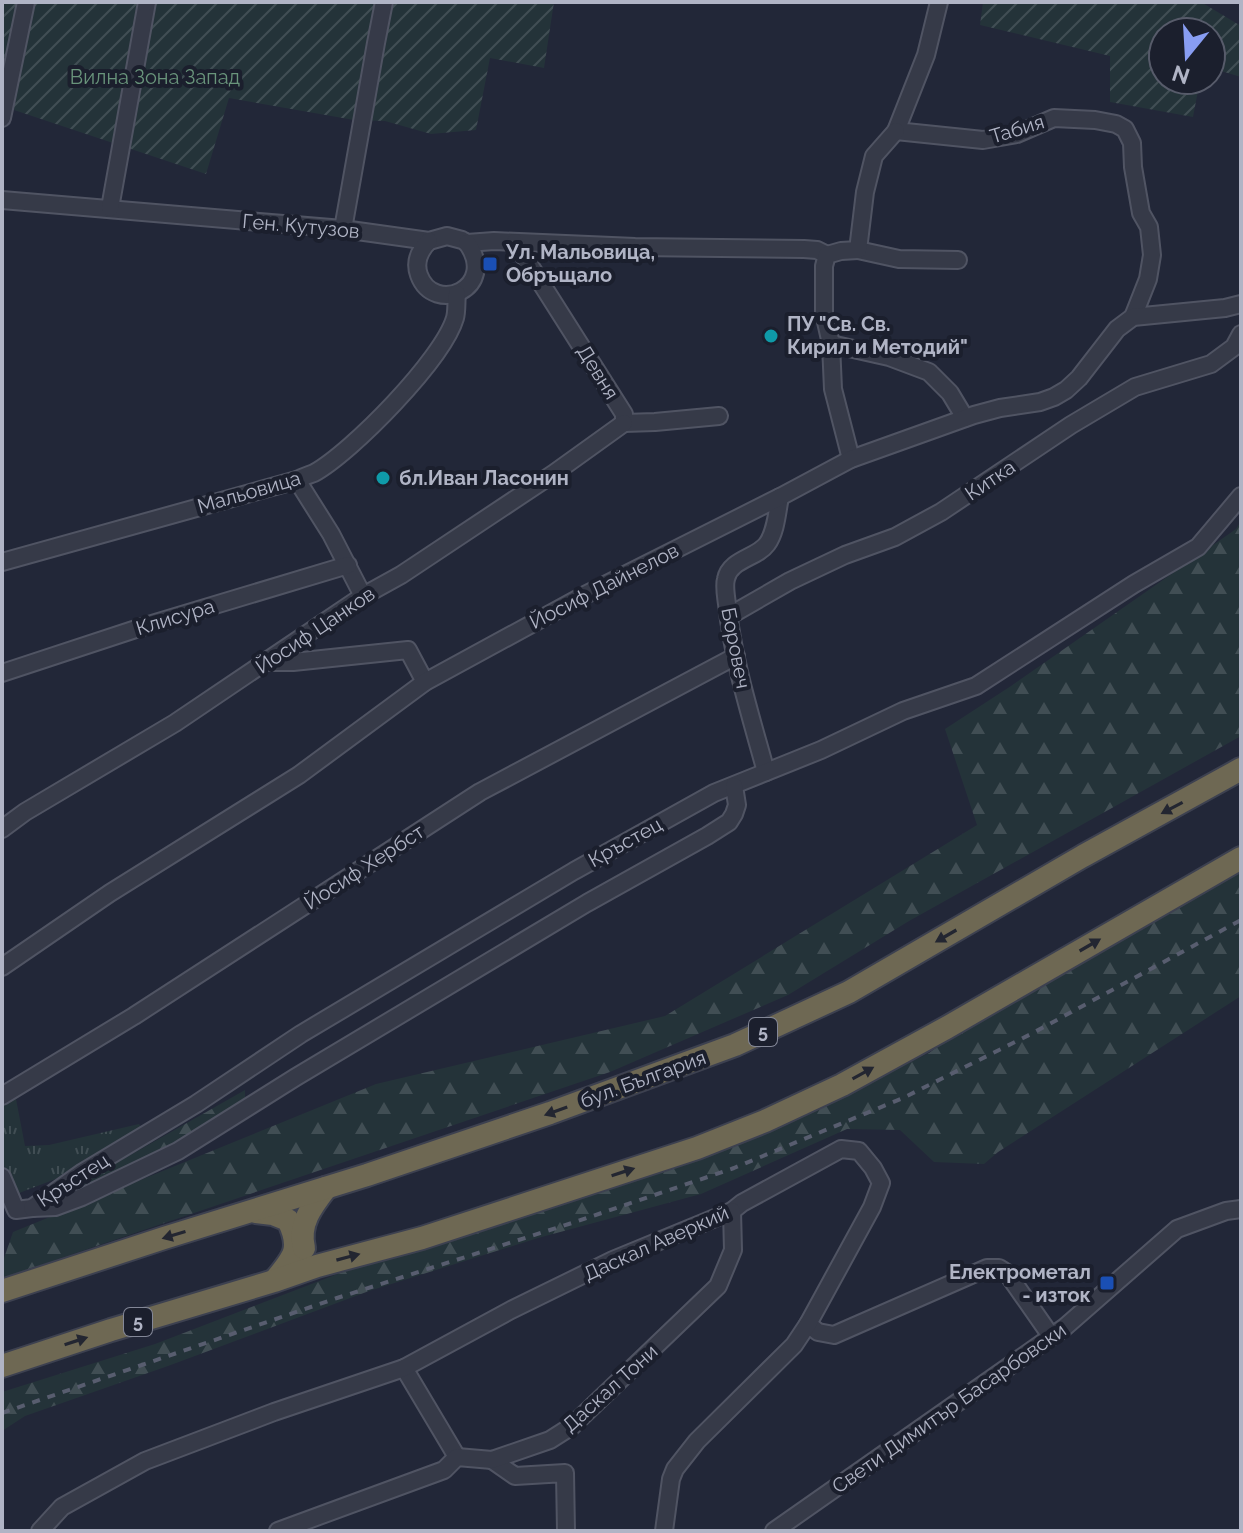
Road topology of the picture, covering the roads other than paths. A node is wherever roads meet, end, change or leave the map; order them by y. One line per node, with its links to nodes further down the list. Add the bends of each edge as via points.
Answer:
1 (26, 2): 5 (street)
2 (147, 2): 8 (street)
3 (384, 2): 9 (street)
4 (939, 2): 6 (street, via 926,55)
5 (2, 118)
6 (896, 131): 13 (street, via 874,156); 18 (street, Табия, via 983,140 1017,134 1054,118 1095,120 1125,129 1152,255)
7 (2, 200): 8 (street, Ген. Кутузов)
8 (110, 208): 9 (street, Ген. Кутузов)
9 (343, 229): 10 (street, Ген. Кутузов)
10 (429, 241): 12 (street, Ген. Кутузов, via 447,236); 16 (street, via 417,258 420,279 435,293)
11 (515, 242): 12 (street, Ген. Кутузов); 14 (street, Ген. Кутузов, via 804,249); 23 (street, Девня, via 624,414)
12 (467, 243): 16 (street, via 477,265 474,277)
13 (858, 250): 14 (street, Ген. Кутузов); 15 (street, via 899,259)
14 (827, 255): 20 (street, via 824,313)
15 (958, 260)
16 (457, 294): 25 (street, Мальовица, via 455,317 420,373 356,440)
17 (1241, 304): 18 (street)
18 (1133, 317): 22 (street, Йосиф Дайнелов, via 1066,390 1040,402)
19 (1241, 334): 31 (street, Китка, via 1234,347 1211,364 1135,387 941,512 790,581)
20 (831, 344): 22 (street, via 929,372); 24 (street, via 833,389)
21 (719, 416): 23 (street, Девня)
22 (965, 418): 24 (street, Йосиф Дайнелов)
23 (624, 423): 30 (street, Йосиф Цанков, via 544,481)
24 (851, 459): 27 (street, Йосиф Дайнелов)
25 (297, 480): 28 (street, Мальовица); 29 (street)
26 (1241, 496): 37 (street, Кръстец, via 1198,547 976,686 903,711)
27 (780, 497): 31 (street, Боровеч, via 765,548 739,562 726,578); 35 (street, Йосиф Дайнелов)
28 (2, 562)
29 (348, 565): 30 (street); 34 (street, Клисура)
30 (363, 596): 33 (street, Йосиф Цанков)
31 (729, 616): 32 (street, Боровеч)
32 (736, 656): 37 (street, Боровеч); 42 (street, Йосиф Хербст, via 480,792)
33 (267, 662): 35 (street, via 408,650); 39 (street, Йосиф Цанков)
34 (2, 673)
35 (425, 682): 41 (street, Йосиф Дайнелов, via 299,775)
36 (1241, 770): 44 (highway, бул. България / 5, one-way to 44, via 849,992 735,1045)
37 (766, 772): 38 (street, Кръстец)
38 (734, 786): 45 (street, Кръстец, via 574,871 301,1034); 45 (street, via 734,814 707,836 178,1151 82,1197 55,1207)
39 (2, 829)
40 (1241, 858): 49 (highway, 5, one-way to 40, via 422,1238 765,1121 933,1035)
41 (2, 967)
42 (2, 1096)
43 (2, 1177): 45 (street)
44 (326, 1188): 48 (highway, бул. България / 5); 49 (highway, via 305,1220 302,1238)
45 (24, 1209)
46 (1241, 1209): 53 (street, Свети Димитър Басарбовски, via 1177,1229)
47 (732, 1211): 52 (street, Даскал Аверкий, via 841,1149 859,1151 873,1168 881,1183 872,1207); 55 (street, Даскал Аверкий, via 613,1260); 57 (street, Даскал Тони, via 733,1250 718,1286 572,1426 550,1440)
48 (249, 1212): 50 (highway, via 288,1220 295,1235 292,1260); 51 (highway, бул. България / 5, one-way to 51)
49 (317, 1266): 50 (highway, 5)
50 (274, 1281): 54 (highway, 5, one-way to 50)
51 (2, 1291)
52 (808, 1324): 53 (street, via 834,1335 987,1268 999,1268); 61 (street, Даскал Аверкий, via 794,1345 681,1460 671,1479)
53 (1051, 1336): 62 (street, Свети Димитър Басарбовски)
54 (2, 1366)
55 (404, 1368): 56 (street); 58 (street, Даскал Аверкий, via 145,1461 62,1507)
56 (457, 1457): 57 (street, Даскал Тони); 59 (street, via 444,1470)
57 (492, 1460): 60 (street, via 515,1476 565,1473)
58 (40, 1531)
59 (278, 1531)
60 (566, 1531)
61 (664, 1531)
62 (774, 1531)

